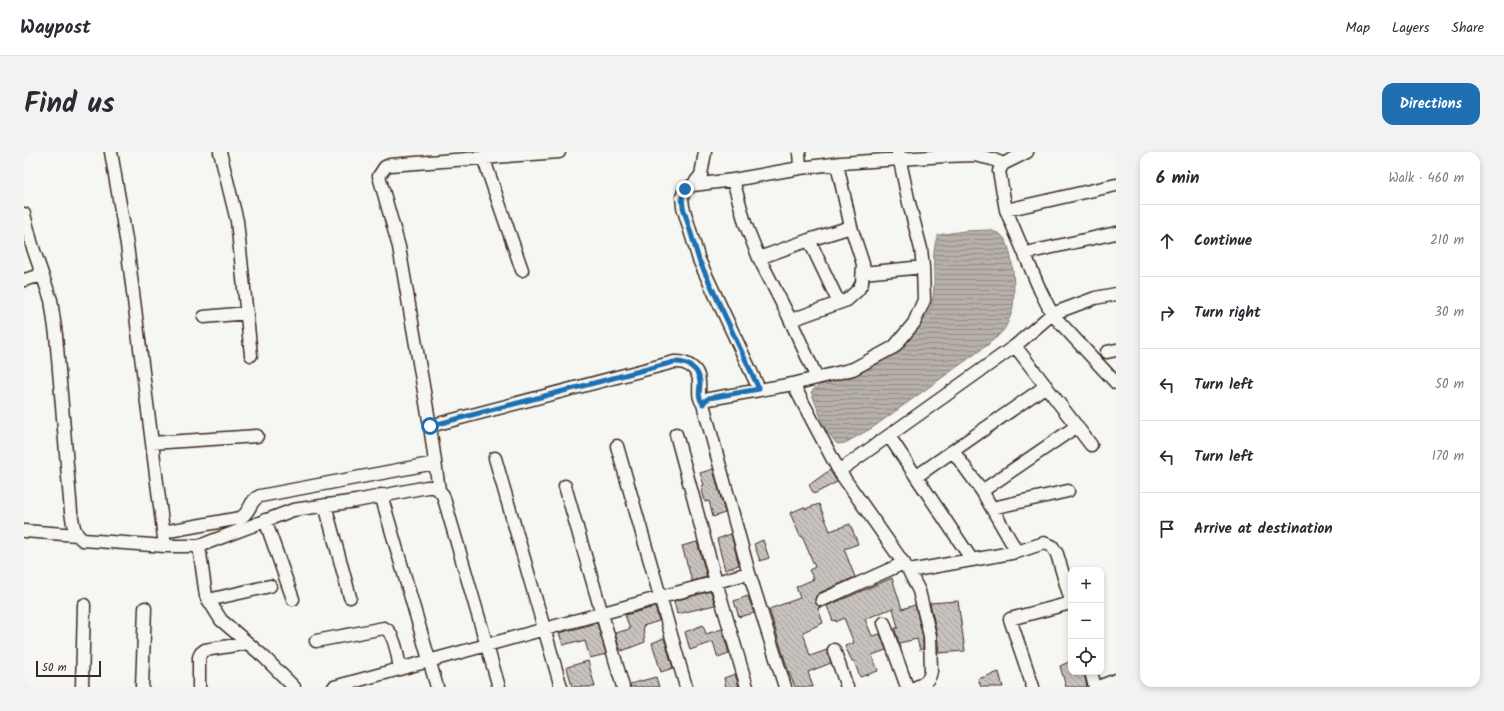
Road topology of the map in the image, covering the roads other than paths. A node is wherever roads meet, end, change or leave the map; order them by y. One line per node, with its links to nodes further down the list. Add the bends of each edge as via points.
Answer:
1 (111, 152): 47 (street, via 127,245)
2 (220, 152): 30 (street, via 238,221)
3 (559, 152): 9 (street)
4 (705, 152): 14 (street, via 701,175)
5 (799, 152): 12 (street)
6 (1027, 152): 11 (street)
7 (945, 154): 8 (street); 11 (street, via 974,155)
8 (899, 156): 10 (street); 23 (street)
9 (483, 157): 24 (street); 42 (street, via 390,165 385,167 379,176 399,247)
10 (837, 164): 12 (street); 18 (street)
11 (1002, 164): 16 (street, via 999,172)
12 (800, 168): 13 (street)
13 (733, 180): 14 (street); 22 (street, via 745,224)
14 (693, 185): 40 (street, via 685,189 682,198 687,225 699,260)
15 (1116, 185): 16 (street)
16 (1006, 210): 21 (street)
17 (24, 214): 26 (street)
18 (851, 227): 20 (street); 25 (street, via 860,253)
19 (1116, 233): 21 (street)
20 (809, 240): 22 (street); 29 (street)
21 (1026, 253): 31 (street)
22 (759, 258): 33 (street)
23 (923, 267): 25 (street); 36 (street, via 924,300 914,324 894,347 853,369)
24 (522, 270)
25 (863, 273): 29 (street, via 858,290 847,300)
26 (42, 275): 27 (street); 65 (street, via 51,300 56,335 71,512)
27 (24, 280)
28 (1116, 294): 31 (street, via 1095,298)
29 (839, 303): 33 (street)
30 (247, 313): 32 (street); 35 (street)
31 (1052, 314): 34 (street); 37 (street)
32 (204, 317)
33 (790, 320): 36 (street)
34 (1015, 346): 39 (street); 46 (street)
35 (251, 355)
36 (817, 378): 38 (street)
37 (1116, 383)
38 (793, 384): 40 (street); 53 (street)
39 (1046, 386): 43 (street); 50 (street)
40 (759, 389): 41 (street, via 709,398)
41 (703, 404): 42 (street, via 698,393 700,380 694,368 683,362 674,362); 71 (street)
42 (430, 426): 52 (street)
43 (1077, 426): 48 (street); 57 (street)
44 (676, 434): 72 (street)
45 (257, 436): 47 (street)
46 (889, 436): 53 (street); 54 (street)
47 (152, 443): 64 (street)
48 (1091, 445)
49 (617, 446): 76 (street)
50 (953, 451): 54 (street); 57 (street)
51 (495, 458): 85 (street)
52 (435, 464): 56 (street); 64 (street, via 256,497 248,513 240,518)
53 (840, 471): 70 (street)
54 (917, 476): 69 (street)
55 (565, 486): 83 (street)
56 (439, 490): 59 (street, via 427,486); 88 (street, via 443,495)
57 (982, 491): 61 (street)
58 (1068, 492): 61 (street)
59 (381, 495): 60 (street); 90 (street)
60 (325, 506): 62 (street, via 293,510); 75 (street)
61 (992, 508): 68 (street)
62 (265, 520): 67 (street); 77 (street)
63 (24, 531): 65 (street)
64 (163, 532): 66 (street)
65 (77, 535): 66 (street, via 82,540)
66 (165, 546): 67 (street)
67 (199, 546): 78 (street)
68 (1017, 552): 69 (street); 74 (street, via 1044,543 1052,546 1057,554)
69 (972, 560): 70 (street)
70 (906, 567): 79 (street); 109 (street, via 919,591 930,636 930,677)
71 (749, 573): 72 (street); 106 (street)
72 (716, 582): 76 (street); 105 (street)
73 (270, 586): 78 (street)
74 (1068, 592)
75 (350, 597)
76 (660, 598): 83 (street); 104 (street)
77 (293, 599)
78 (208, 600): 87 (street, via 221,620)
79 (822, 600)
80 (1068, 603): 110 (street, via 1010,619)
81 (84, 605): 95 (street)
82 (145, 608): 96 (street)
83 (601, 614): 85 (street); 103 (street)
84 (884, 623): 108 (street)
85 (545, 630): 88 (street); 102 (street)
86 (316, 641): 91 (street, via 388,629 392,635)
87 (248, 643): 97 (street, via 201,652); 98 (street)
88 (487, 645): 90 (street); 101 (street)
89 (834, 650): 107 (street)
90 (429, 661): 91 (street); 100 (street)
91 (400, 669): 94 (street)
92 (1092, 675): 111 (street)
93 (1116, 680): 111 (street)
94 (376, 682): 99 (street)
95 (82, 687)
96 (142, 687)
97 (198, 687)
98 (294, 687)
99 (334, 687)
100 (437, 687)
101 (499, 687)
102 (561, 687)
103 (623, 687)
104 (686, 687)
105 (747, 687)
106 (785, 687)
107 (847, 687)
108 (907, 687)
109 (916, 687)
110 (1033, 687)
111 (1097, 687)

